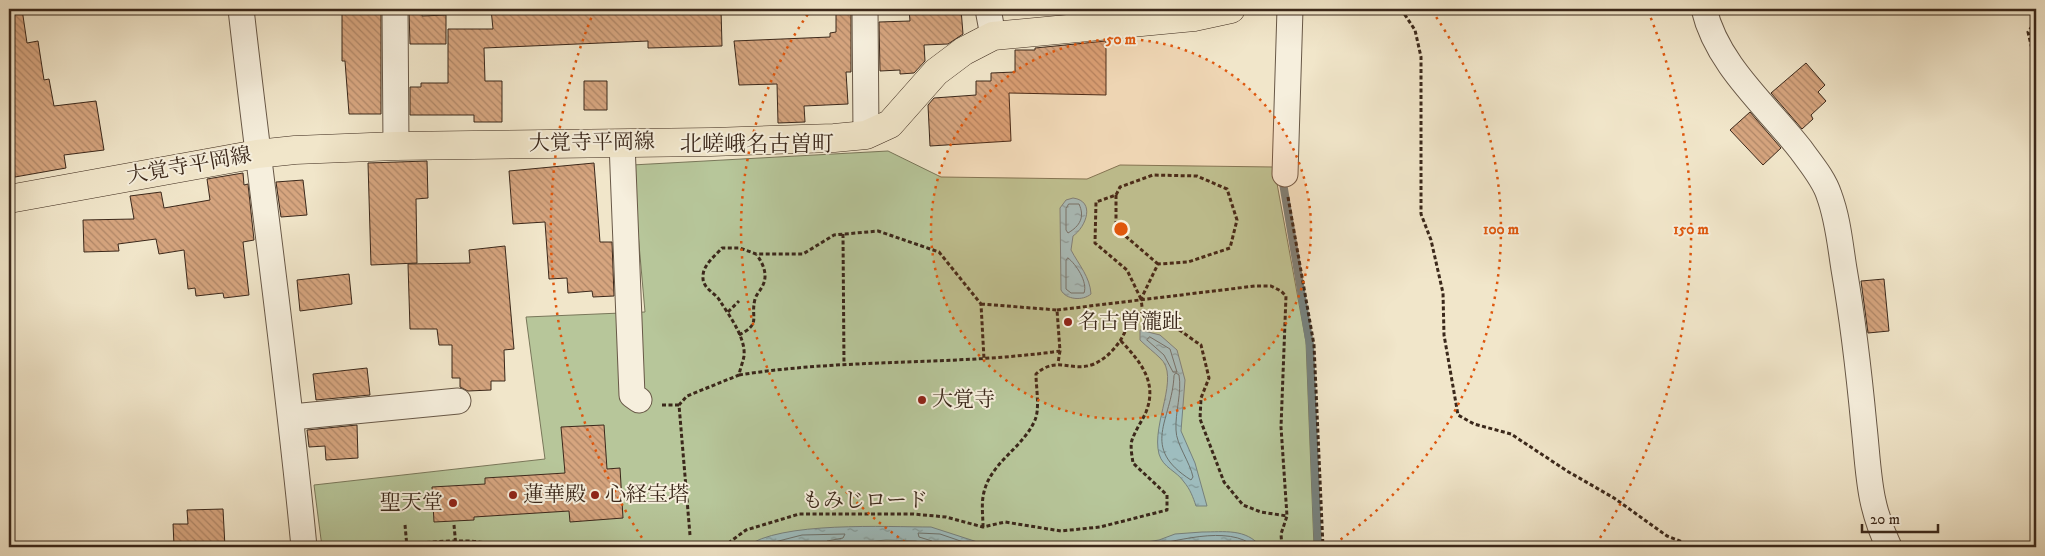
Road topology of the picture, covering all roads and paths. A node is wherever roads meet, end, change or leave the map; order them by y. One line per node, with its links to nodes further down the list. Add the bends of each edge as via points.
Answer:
1 (241, 9): 15 (street)
2 (395, 9): 14 (street)
3 (865, 9): 12 (street)
4 (988, 9): 10 (street)
5 (1231, 9): 10 (main road, 大覚寺平岡線, via 1194,17)
6 (1290, 9): 16 (street)
7 (1401, 9): 51 (path, via 1414,30 1421,57 1422,214 1443,293 1444,335 1458,415 1474,424 1511,434 1614,498 1667,536)
8 (1704, 9): 52 (street, via 1714,38 1732,69 1812,164 1829,192 1837,218 1856,345 1873,508)
9 (2036, 21): 11 (path, via 2028,32)
10 (993, 36): 12 (main road, 大覚寺平岡線, via 964,51 936,72 890,124)
11 (2036, 66)
12 (866, 135): 13 (main road, 大覚寺平岡線)
13 (622, 143): 14 (main road, 大覚寺平岡線); 35 (street, via 632,395)
14 (396, 146): 15 (main road, 大覚寺平岡線)
15 (257, 154): 18 (main road, 大覚寺平岡線); 37 (street)
16 (1284, 174): 50 (path, via 1314,345)
17 (1116, 195): 21 (path, via 1116,228); 21 (path, via 1120,187 1153,175 1197,176 1227,189 1237,220 1230,248 1188,262); 22 (path, via 1096,202 1095,243 1127,270)
18 (9, 199)
19 (843, 234): 20 (path, via 834,235 803,254); 24 (path, via 878,231 939,252); 33 (path)
20 (756, 254): 26 (path, via 740,248 722,248 709,262 703,275 705,286); 28 (path, via 765,267 763,284 755,301 755,321 751,329)
21 (1158, 264): 22 (path)
22 (1141, 299): 25 (path); 27 (path); 38 (path, via 1255,286 1271,286 1286,296 1281,427)
23 (739, 301): 26 (path)
24 (981, 304): 25 (path); 31 (path)
25 (1057, 310): 30 (path)
26 (728, 312): 28 (path)
27 (1143, 314): 29 (path, via 1129,322); 38 (path, via 1156,316 1201,345 1209,378 1201,398 1200,419 1224,482 1243,505)
28 (739, 335): 34 (path, via 744,358)
29 (1120, 340): 32 (path, via 1108,356 1093,364 1080,367); 41 (path, via 1138,359 1149,382 1149,402 1132,440 1133,463 1167,496 1167,510 1100,527 1061,531 1005,522)
30 (1060, 351): 31 (path); 32 (path)
31 (984, 359): 33 (path)
32 (1058, 363): 41 (path, via 1043,367 1036,374 1034,421 988,482 983,495)
33 (844, 366): 34 (path, via 779,369)
34 (739, 375): 42 (path, via 687,396 679,405)
35 (639, 400)
36 (458, 401): 37 (street)
37 (292, 417): 45 (street)
38 (1287, 516): 49 (path, via 1281,534)
39 (405, 524): 44 (path)
40 (454, 525): 43 (path)
41 (983, 527): 48 (path, もみじロード, via 946,516 799,514 746,530)
42 (690, 535)
43 (455, 541): 44 (path); 46 (path); 47 (path)
44 (407, 546)
45 (304, 547)
46 (454, 547)
47 (494, 547)
48 (723, 547)
49 (1282, 547)
50 (1323, 547)
51 (1704, 547)
52 (1889, 547)

